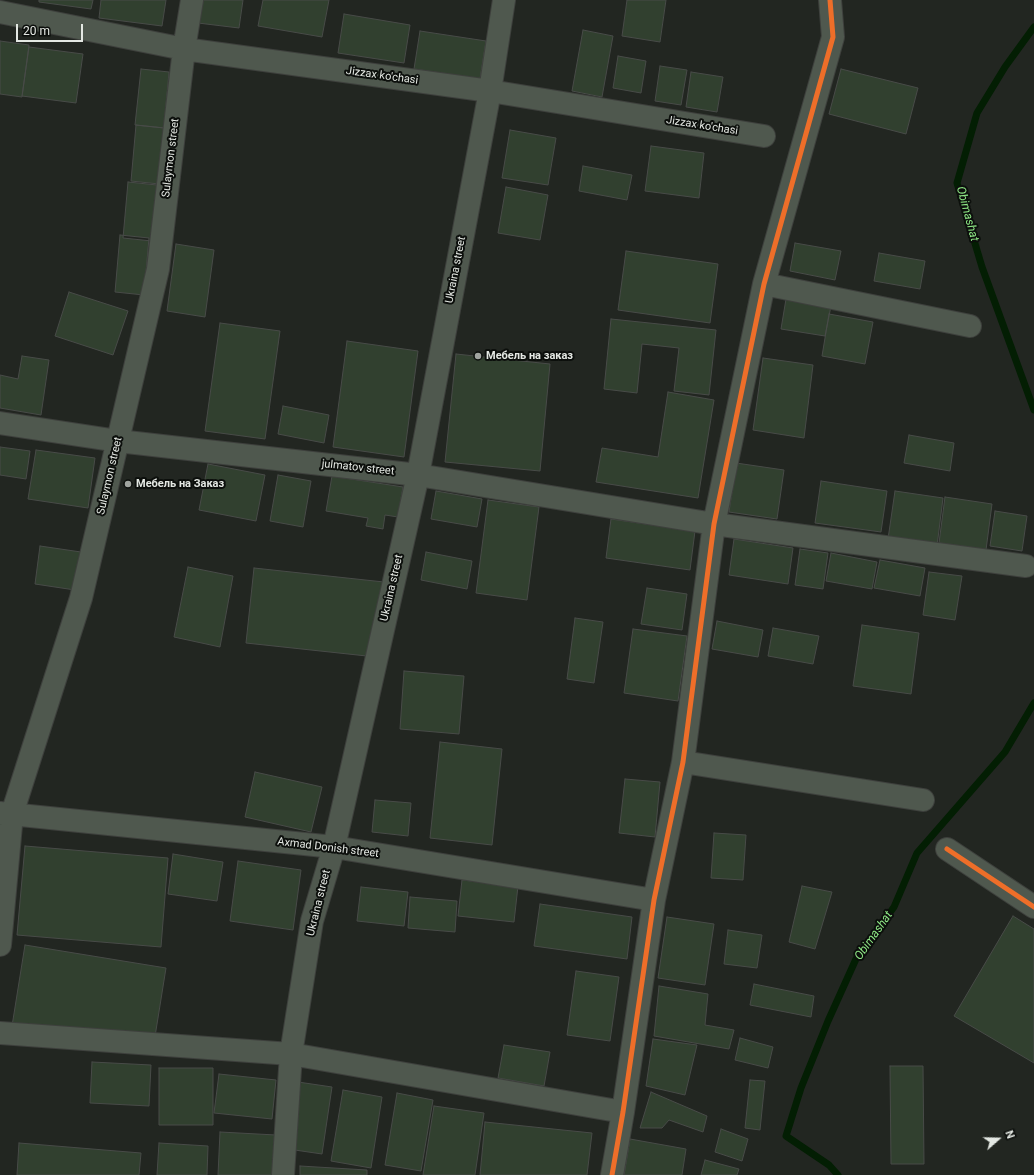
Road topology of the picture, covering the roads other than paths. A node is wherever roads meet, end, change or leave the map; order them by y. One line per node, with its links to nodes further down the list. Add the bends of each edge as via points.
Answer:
1 (192, 0): 5 (street, Sulaymon street)
2 (504, 0): 6 (street, Ukraina street)
3 (830, 0): 8 (street, via 833,37)
4 (0, 12): 5 (street, Jizzax ko'chasi)
5 (184, 49): 6 (street, Jizzax ko'chasi); 11 (street, Sulaymon street, via 158,270)
6 (490, 91): 7 (street, Jizzax ko'chasi); 12 (street, Ukraina street)
7 (764, 136)
8 (764, 284): 9 (street); 13 (street)
9 (970, 326)
10 (0, 423): 11 (street, julmatov street)
11 (118, 441): 12 (street, julmatov street); 17 (street, Sulaymon street, via 81,598)
12 (418, 475): 13 (street, julmatov street); 18 (street, Ukraina street)
13 (714, 524): 14 (street, julmatov street); 15 (street)
14 (1026, 566)
15 (683, 762): 16 (street); 20 (street)
16 (922, 800)
17 (6, 814): 18 (street, Axmad Donish street); 22 (street, Sulaymon street)
18 (334, 847): 20 (street, Axmad Donish street); 24 (street, Ukraina street, via 312,921)
19 (947, 849): 21 (street)
20 (654, 900): 25 (street)
21 (1034, 907)
22 (0, 945)
23 (0, 1033): 24 (street)
24 (291, 1054): 25 (street); 26 (street, Ukraina street)
25 (623, 1112): 27 (street)
26 (283, 1175)
27 (612, 1175)

